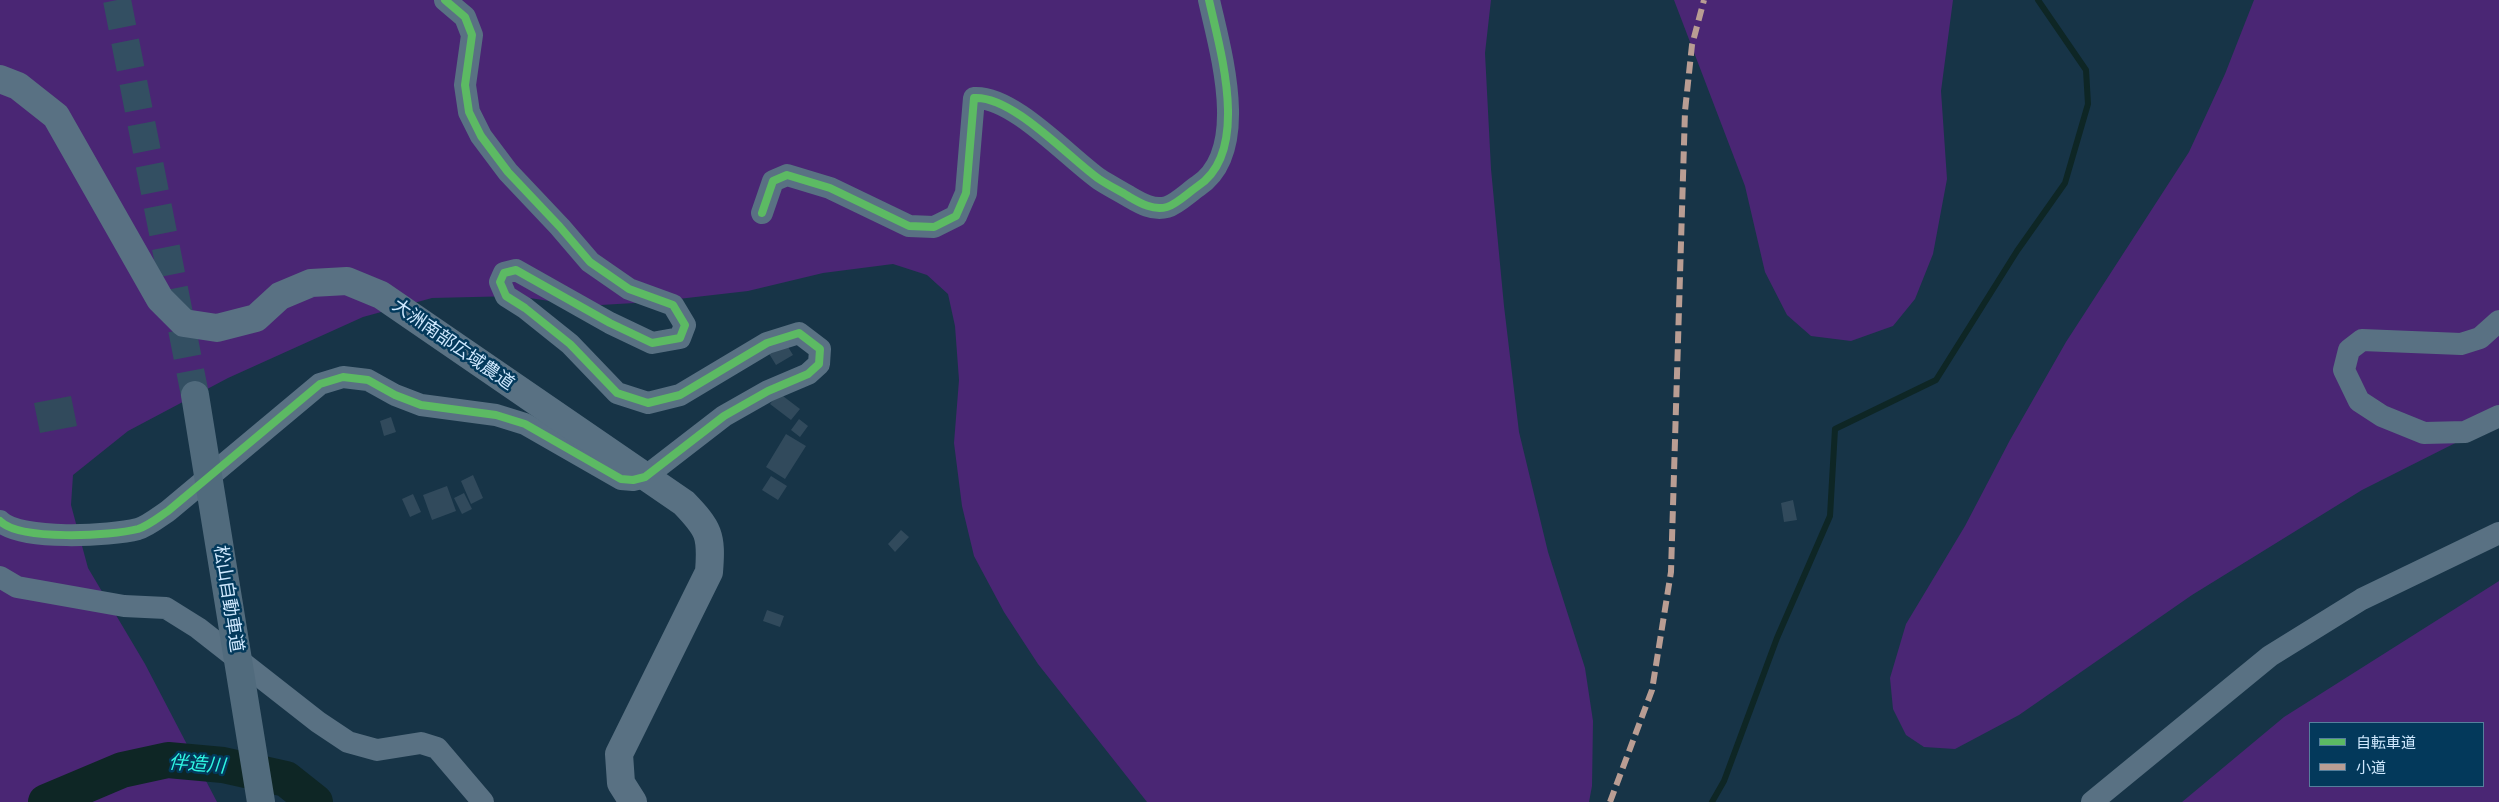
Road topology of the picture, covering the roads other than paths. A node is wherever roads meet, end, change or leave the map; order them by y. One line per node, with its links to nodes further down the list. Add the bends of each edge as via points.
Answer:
1 (445, 0): 8 (street, via 465,16 472,35 465,86 469,112 508,172 590,262 629,289 673,305 685,325 680,338 652,343 516,270 504,273 500,282 506,296 570,344 617,393 648,403 680,395 767,343 799,333 820,349 819,364 808,374 724,416)
2 (1209, 0): 4 (street, via 1224,64 1229,120 1221,159 1204,182 1167,207 1147,207 1099,179 1011,108 984,97 974,98 966,193 956,216 934,227 909,226 830,188 788,175 773,181)
3 (0, 79): 8 (street, 大洲南部広域農道, via 18,86 56,116 160,299 184,323 217,328 256,318 280,296 311,283 347,281 381,295)
4 (762, 214)
5 (2499, 321): 7 (street, via 2480,338 2461,344 2362,340 2349,350 2344,370 2359,401 2382,416 2424,433 2465,432)
6 (195, 395): 12 (highway, 松山自動車道)
7 (2499, 416)
8 (645, 477): 9 (street, via 621,479 525,424 496,415 421,405 368,380 343,377 320,384 168,511 140,528 106,534 35,534 6,527); 14 (street, 大洲南部広域農道, via 684,503 705,526 711,551 709,572 619,754 621,782)
9 (0, 521)
10 (2499, 533): 15 (street, via 2362,599 2270,656)
11 (0, 577): 13 (street, via 17,586 124,606 166,608 198,628 348,742 377,750 421,743 436,748)
12 (261, 801)
13 (483, 802)
14 (633, 802)
15 (2092, 802)

